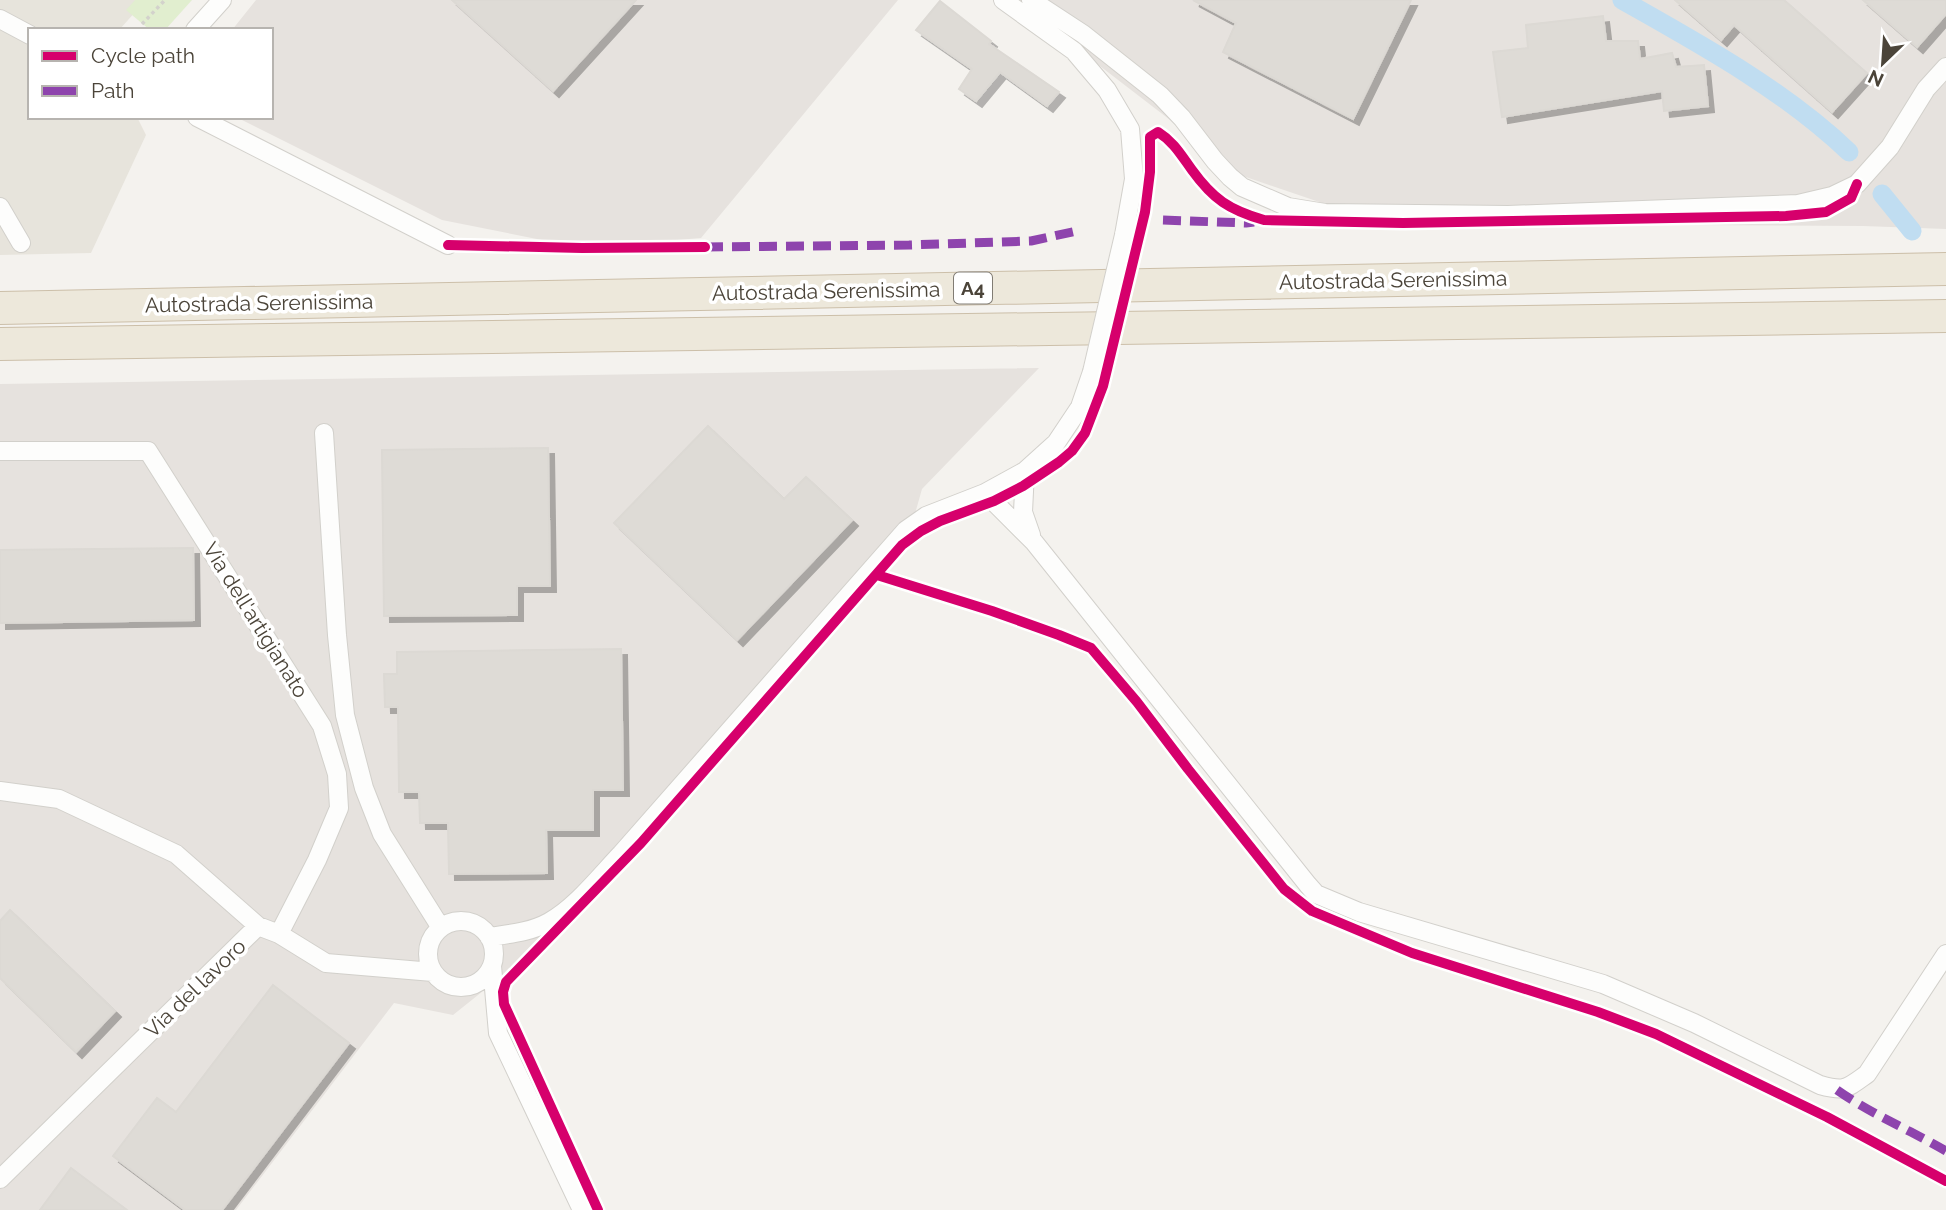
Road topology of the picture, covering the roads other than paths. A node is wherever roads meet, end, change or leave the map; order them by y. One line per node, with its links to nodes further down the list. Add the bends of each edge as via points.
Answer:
1 (222, 0): 5 (street)
2 (1003, 0): 18 (street, bridge, via 1074,51 1107,90 1130,129 1135,179 1080,407 1056,443)
3 (1031, 0): 7 (street, via 1160,95 1214,161 1242,187 1288,207 1325,213 1508,215 1798,204 1832,196 1857,184 1890,147)
4 (0, 19): 6 (street)
5 (197, 28)
6 (28, 34)
7 (1946, 66)
8 (201, 119): 11 (street)
9 (0, 207): 10 (street)
10 (21, 243)
11 (448, 245)
12 (1946, 269): 13 (highway, Autostrada Serenissima / A4)
13 (0, 308)
14 (1946, 316): 15 (highway, Autostrada Serenissima / A4)
15 (0, 345)
16 (324, 433): 23 (street, via 345,715 364,788 382,834)
17 (0, 451): 24 (street, Via dell'artigianato, via 148,451 322,726 337,774 339,808)
18 (1025, 471): 19 (street); 20 (street, via 1023,512)
19 (985, 493): 20 (street); 25 (street, via 926,516 906,530 572,905 534,929)
20 (1034, 542): 26 (street, via 1308,885 1332,902 1603,984 1837,1090 1867,1074)
21 (0, 791): 22 (street, via 59,799 176,854)
22 (258, 926): 24 (street, Via del lavoro); 29 (street, Via del lavoro)
23 (441, 928): 25 (street, via 462,921); 28 (street, via 428,953)
24 (279, 934): 28 (street, Via del lavoro, via 326,963)
25 (489, 937): 27 (street)
26 (1946, 954)
27 (492, 966): 28 (street, via 470,986 449,985); 30 (street, via 498,1033)
28 (433, 972)
29 (0, 1180)
30 (582, 1210)

